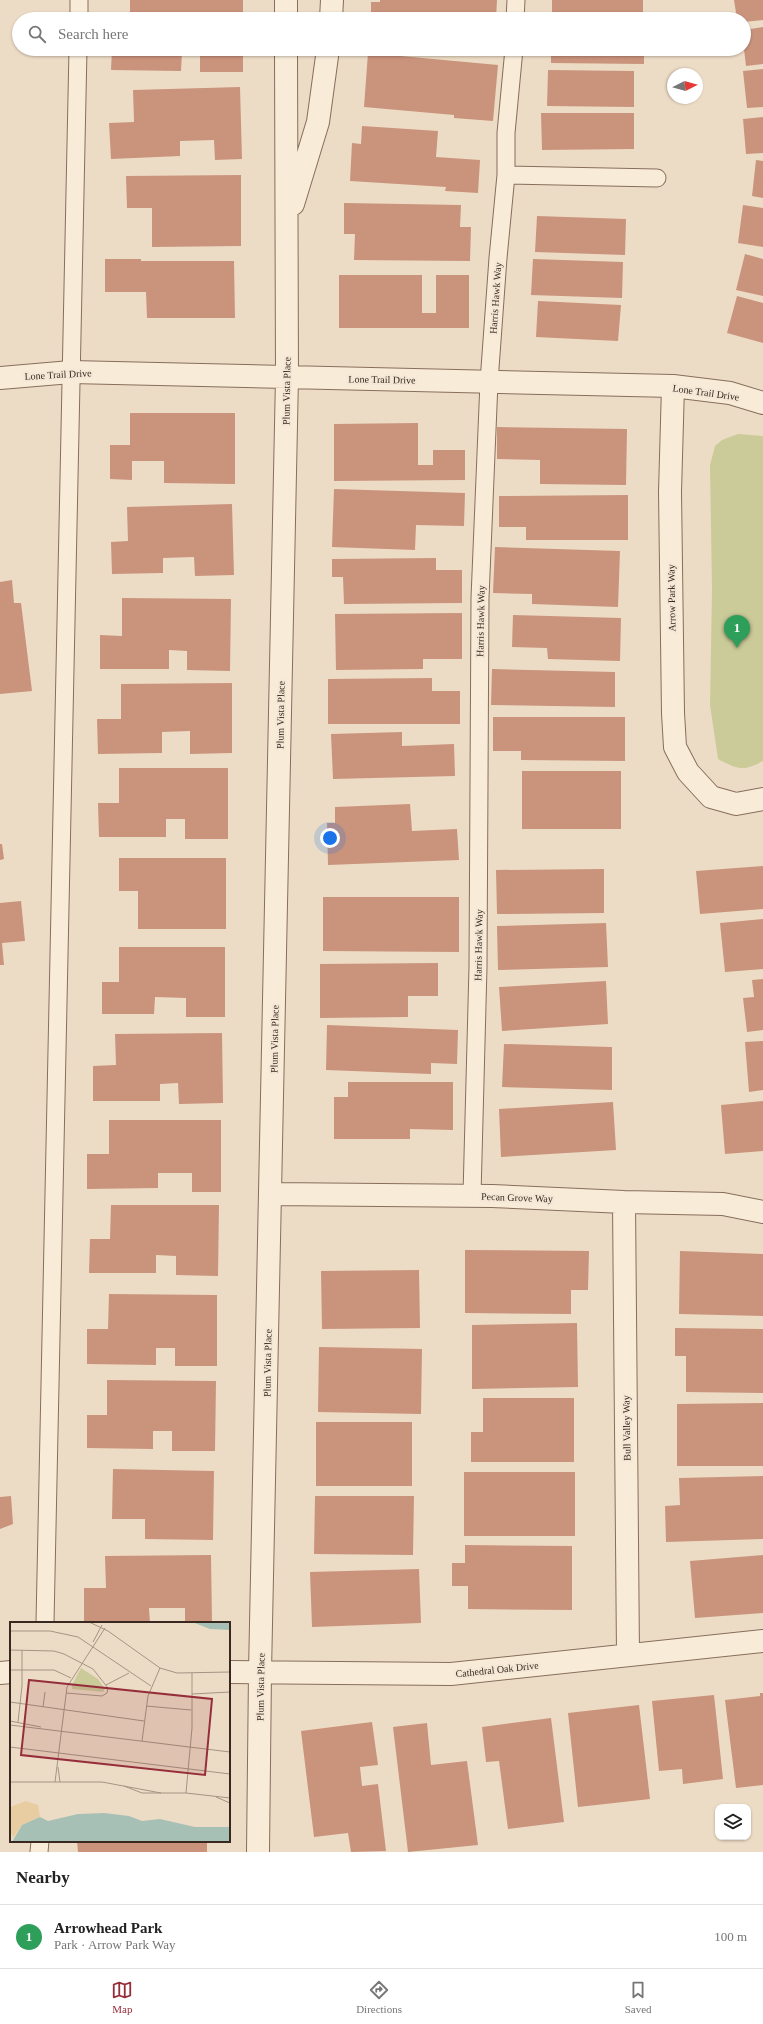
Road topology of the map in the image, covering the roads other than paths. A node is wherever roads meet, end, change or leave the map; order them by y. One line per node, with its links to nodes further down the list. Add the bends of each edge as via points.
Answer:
1 (79, 0): 5 (lane)
2 (286, 0): 6 (street)
3 (332, 0): 7 (street)
4 (516, 0): 8 (lane)
5 (79, 12)
6 (286, 12)
7 (331, 12)
8 (515, 12)
9 (78, 56): 16 (lane)
10 (286, 56): 15 (street, Plum Vista Place)
11 (327, 56): 15 (street, Plum Vista Place, via 318,122)
12 (513, 56): 13 (lane, Harris Hawk Way, via 506,133)
13 (506, 175): 14 (lane); 19 (lane, Harris Hawk Way)
14 (657, 178)
15 (286, 226): 17 (street, Plum Vista Place)
16 (71, 372): 17 (street, Lone Trail Drive); 18 (street, Lone Trail Drive); 27 (lane)
17 (287, 377): 19 (street, Lone Trail Drive); 23 (street, Plum Vista Place)
18 (0, 378)
19 (490, 382): 20 (street, Lone Trail Drive); 24 (lane, Harris Hawk Way, via 480,598 478,967)
20 (673, 386): 21 (street, Lone Trail Drive, via 730,393); 22 (street, Arrow Park Way, via 670,492 675,747 688,772 711,797 736,804)
21 (763, 403)
22 (763, 799)
23 (271, 1194): 24 (street, Pecan Grove Way); 32 (street, Plum Vista Place)
24 (472, 1195): 25 (street, Pecan Grove Way)
25 (624, 1202): 26 (street, Pecan Grove Way, via 723,1204); 29 (street, Bull Valley Way)
26 (763, 1212)
27 (45, 1622)
28 (763, 1641): 29 (street, Cathedral Oak Drive)
29 (628, 1654): 32 (street, Cathedral Oak Drive, via 451,1674)
30 (10, 1672): 33 (street)
31 (230, 1672): 32 (street, Cathedral Oak Drive)
32 (260, 1672): 36 (street, Plum Vista Place)
33 (0, 1673)
34 (40, 1842): 35 (lane)
35 (39, 1852)
36 (258, 1852)

